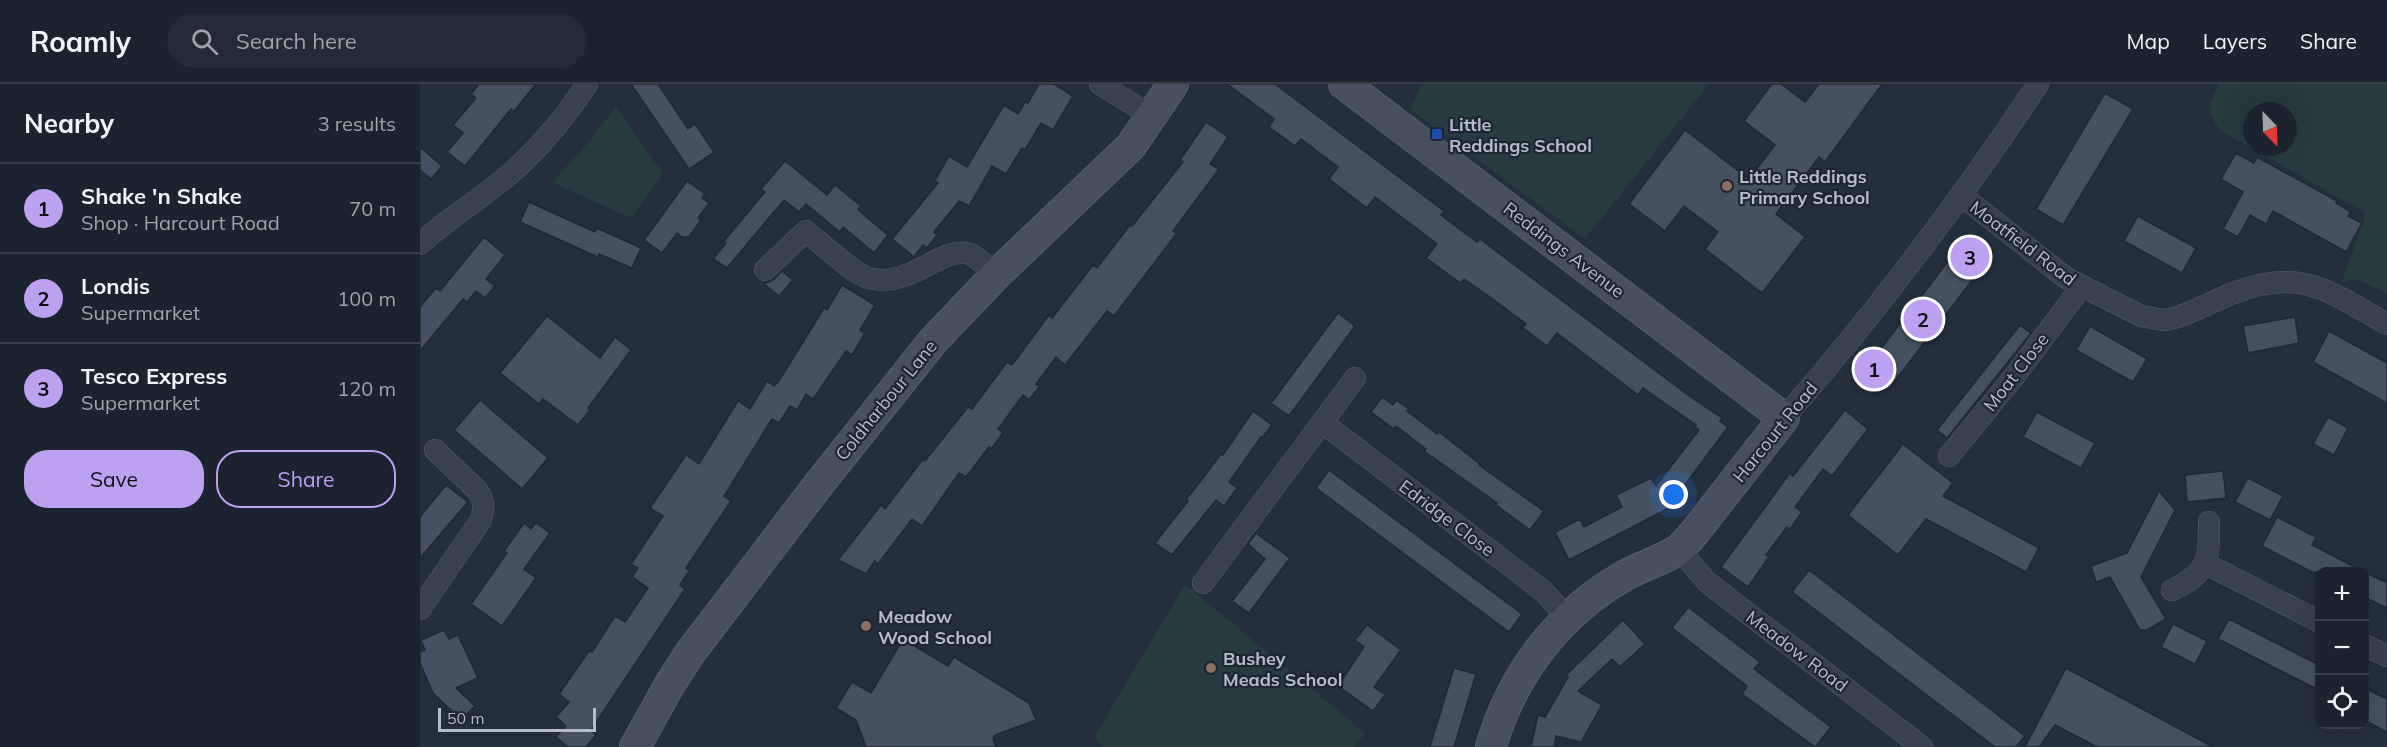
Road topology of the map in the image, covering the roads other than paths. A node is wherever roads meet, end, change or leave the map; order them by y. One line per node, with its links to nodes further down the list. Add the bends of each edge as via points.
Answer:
1 (587, 84): 8 (street, via 556,127 521,164)
2 (1100, 84): 6 (street)
3 (1173, 84): 6 (street, Coldharbour Lane)
4 (1344, 84): 14 (street, Reddings Avenue)
5 (2037, 84): 7 (street, Harcourt Road)
6 (1153, 117): 10 (street, Coldharbour Lane, via 1131,146)
7 (1961, 195): 11 (street, Moatfield Road, via 2066,278); 14 (street, Harcourt Road, via 1900,277)
8 (420, 244)
9 (765, 270): 10 (street, via 806,231 868,278 891,280 957,253 976,258)
10 (996, 275): 28 (street, Coldharbour Lane, via 933,341 886,399 690,653)
11 (2082, 286): 12 (street, Moatfield Road, via 2141,316 2163,320 2255,286 2285,281 2307,283); 17 (street, Moat Close)
12 (2387, 324)
13 (1355, 378): 15 (street)
14 (1784, 418): 19 (street, Harcourt Road)
15 (1323, 423): 21 (street); 24 (street, Edridge Close, via 1543,591)
16 (435, 450): 23 (street, via 477,490 484,507 481,520)
17 (1949, 456)
18 (2209, 522): 20 (street)
19 (1679, 549): 24 (street, Harcourt Road, via 1623,577); 30 (street, Meadow Road, via 1707,582)
20 (2206, 564): 22 (street, via 2185,584); 25 (street)
21 (1203, 583)
22 (2172, 590)
23 (420, 609)
24 (1567, 617): 29 (street, Harcourt Road, via 1526,668 1507,703)
25 (2317, 621)
26 (2369, 647): 27 (street)
27 (2387, 656)
28 (635, 747)
29 (1491, 747)
30 (1922, 747)

